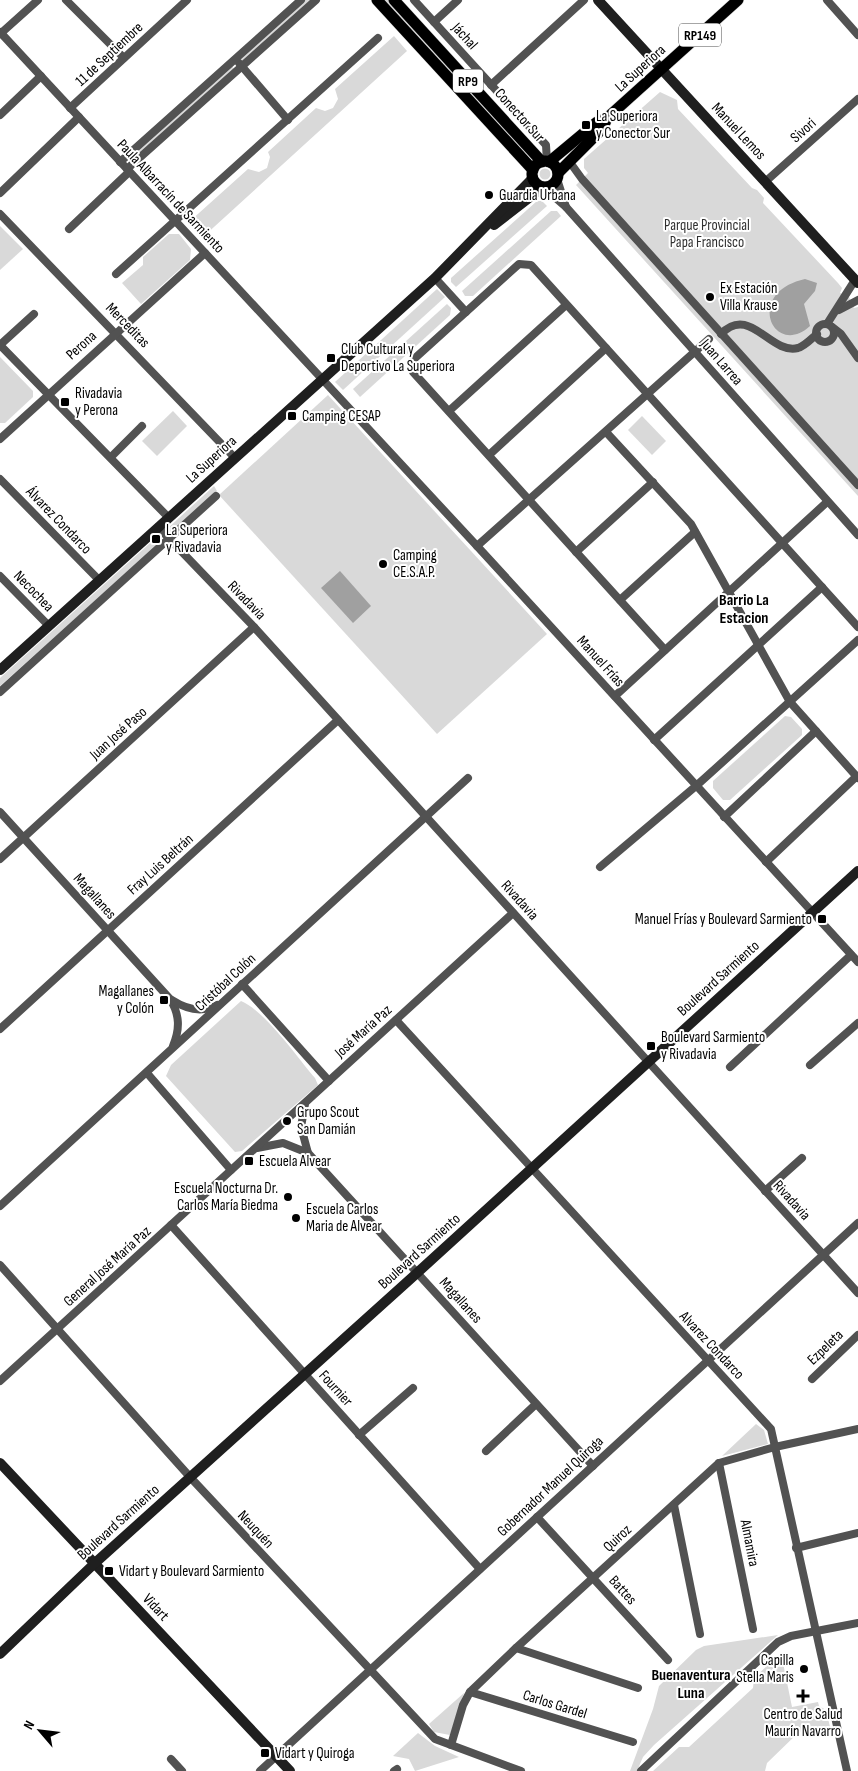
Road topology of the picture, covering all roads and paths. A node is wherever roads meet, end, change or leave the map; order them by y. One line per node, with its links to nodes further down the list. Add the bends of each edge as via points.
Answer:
1 (38, 0): 15 (street)
2 (66, 0): 18 (street)
3 (188, 0): 18 (street, 11 de Septiembre)
4 (301, 0): 19 (street)
5 (316, 0): 20 (street)
6 (377, 0): 34 (main road, Conector Sur / RP9)
7 (394, 0): 32 (main road, Conector Sur / RP9)
8 (414, 0): 14 (street, Jáchal)
9 (458, 0): 14 (street)
10 (584, 0): 23 (street)
11 (598, 0): 21 (street, Manuel Lemos)
12 (738, 0): 21 (main road, La Superiora / RP149)
13 (827, 0): 16 (street)
14 (434, 22): 23 (street, Jáchal)
15 (0, 33): 22 (street, Paula Albarracín de Sarmiento)
16 (858, 35)
17 (378, 38): 29 (street)
18 (124, 58): 25 (street, 11 de Septiembre)
19 (235, 59): 20 (street); 31 (street)
20 (242, 67): 29 (street); 33 (street)
21 (661, 70): 28 (main road, La Superiora / RP149); 36 (street, Manuel Lemos)
22 (41, 76): 25 (street, Paula Albarracín de Sarmiento); 26 (street)
23 (491, 85): 32 (street, Jáchal, via 546,145)
24 (858, 99): 36 (street, Sivori)
25 (70, 108): 27 (street, Paula Albarracín de Sarmiento)
26 (0, 115)
27 (79, 117): 31 (street, Paula Albarracín de Sarmiento); 38 (street)
28 (607, 118): 30 (main road, La Superiora / RP149, via 603,128); 32 (main road, La Superiora / RP149, via 597,122)
29 (288, 120): 41 (street)
30 (568, 161): 35 (main road, La Superiora / RP149); 54 (street)
31 (120, 162): 33 (street, Paula Albarracín de Sarmiento)
32 (546, 162): 34 (main road); 35 (main road, via 555,166)
33 (128, 170): 41 (street, Paula Albarracín de Sarmiento); 42 (street)
34 (533, 174): 37 (main road, via 536,183); 45 (street, La Superiora)
35 (557, 176): 37 (main road, via 550,186); 39 (street, Juan Larrea)
36 (766, 182): 46 (street, Manuel Lemos)
37 (543, 187): 39 (street, Juan Larrea); 45 (street, La Superiora)
38 (0, 193)
39 (566, 207): 59 (street, Juan Larrea)
40 (0, 214): 53 (street, Merceditas)
41 (175, 220): 43 (street, Paula Albarracín de Sarmiento); 44 (street)
42 (69, 229)
43 (205, 253): 53 (street, Perona); 61 (street, Paula Albarracín de Sarmiento)
44 (116, 274)
45 (438, 274): 49 (street); 61 (street, La Superiora)
46 (856, 282): 50 (street)
47 (858, 300): 50 (street)
48 (566, 305): 49 (street, via 531,265 525,263 519,264); 58 (street); 64 (street)
49 (466, 312): 64 (street, via 414,359 412,365 414,372)
50 (837, 312): 52 (street)
51 (34, 314): 57 (street)
52 (830, 326): 55 (street, via 819,327); 55 (street, via 834,333 830,340 821,340); 60 (street, via 841,334)
53 (116, 332): 63 (street, Perona); 70 (street, Merceditas)
54 (721, 334): 55 (street, via 732,325 744,325 792,348 802,346); 73 (street)
55 (817, 334)
56 (709, 339): 59 (street)
57 (0, 345): 63 (street)
58 (606, 348): 62 (street); 68 (street)
59 (694, 351): 62 (street); 76 (street, Juan Larrea)
60 (858, 358)
61 (322, 379): 70 (street, La Superiora); 83 (street, Manuel Frías)
62 (648, 393): 66 (street); 82 (street)
63 (48, 394): 67 (street, Perona); 69 (street)
64 (449, 411): 68 (street)
65 (142, 426): 69 (street)
66 (606, 432): 72 (street); 75 (street)
67 (0, 438)
68 (489, 455): 75 (street)
69 (111, 457): 77 (street)
70 (235, 458): 77 (street, La Superiora)
71 (0, 479): 86 (street, Álvarez Condarco)
72 (653, 482): 79 (street); 84 (street)
73 (858, 485)
74 (216, 496): 81 (street)
75 (529, 499): 83 (street); 84 (street)
76 (828, 502): 80 (street, Juan Larrea); 82 (street)
77 (169, 518): 78 (street, La Superiora)
78 (158, 527): 81 (street, Rivadavia); 86 (street, La Superiora)
79 (696, 532): 88 (street); 89 (street)
80 (858, 535)
81 (169, 538): 91 (street, Rivadavia); 97 (street)
82 (782, 543): 87 (street); 88 (street)
83 (477, 546): 98 (street, Manuel Frías)
84 (576, 552): 89 (street)
85 (0, 576): 90 (street, Necochea)
86 (99, 580): 90 (street, La Superiora)
87 (822, 587): 92 (street); 94 (street)
88 (728, 593): 94 (street); 95 (street)
89 (620, 600): 95 (street)
90 (49, 626): 96 (street, La Superiora)
91 (254, 627): 100 (street, Rivadavia); 109 (street, Juan José Paso)
92 (858, 627)
93 (858, 640): 99 (street)
94 (757, 647): 99 (street); 102 (street)
95 (665, 650): 98 (street)
96 (0, 670)
97 (0, 692)
98 (614, 696): 102 (street, Manuel Frías)
99 (790, 702): 101 (street); 105 (street)
100 (338, 720): 108 (street, Rivadavia); 116 (street, Fray Luis Beltrán)
101 (816, 731): 103 (street); 107 (street)
102 (654, 740): 105 (street, Manuel Frías)
103 (857, 777): 111 (street)
104 (468, 778): 108 (street, Cristóbal Colón)
105 (696, 786): 107 (street, Manuel Frías); 112 (street)
106 (0, 812): 109 (street, Magallanes)
107 (724, 816): 111 (street, Manuel Frías)
108 (426, 817): 114 (street, Rivadavia); 119 (street, Cristóbal Colón)
109 (23, 838): 110 (street, Juan José Paso); 116 (street, Magallanes)
110 (0, 859)
111 (766, 862): 115 (street, Manuel Frías)
112 (600, 867)
113 (858, 870): 115 (street, Boulevard Sarmiento)
114 (513, 913): 122 (street, José María Paz); 126 (street, Rivadavia)
115 (812, 913): 117 (street, Manuel Frías); 126 (street, Boulevard Sarmiento)
116 (108, 931): 120 (street, Magallanes); 124 (street, Fray Luis Beltrán)
117 (851, 954): 118 (street, Manuel Frías); 128 (street)
118 (858, 962)
119 (242, 984): 121 (street, Cristóbal Colón); 130 (street)
120 (170, 998): 121 (street, Magallanes, via 188,1009 213,1007); 125 (street, Magallanes, via 179,1022)
121 (224, 1001): 125 (street, Cristóbal Colón)
122 (396, 1020): 130 (street, José María Paz); 135 (street, Alvarez Condarco)
123 (858, 1023): 127 (street)
124 (0, 1029)
125 (172, 1050): 129 (street, Cristóbal Colón)
126 (648, 1062): 135 (street, Boulevard Sarmiento); 137 (street, Rivadavia)
127 (810, 1065)
128 (730, 1067)
129 (147, 1073): 136 (street); 138 (street, Cristóbal Colón)
130 (329, 1081): 131 (street, José María Paz)
131 (305, 1103): 132 (street, José María Paz); 133 (street, via 301,1127)
132 (255, 1148): 133 (street, via 282,1143); 136 (street, José María Paz)
133 (308, 1153): 143 (street, Magallanes)
134 (802, 1158): 137 (street)
135 (531, 1169): 143 (street, Boulevard Sarmiento); 147 (street, Alvarez Condarco)
136 (232, 1170): 140 (street, General José María Paz)
137 (765, 1191): 141 (street, Rivadavia)
138 (0, 1206)
139 (858, 1222): 141 (street, Gobernador Manuel Quiroga)
140 (171, 1226): 145 (street, General José María Paz); 148 (street, Fournier)
141 (823, 1254): 144 (street, Rivadavia); 147 (street, Gobernador Manuel Quiroga)
142 (0, 1265): 145 (street, Neuquén)
143 (417, 1273): 148 (street, Boulevard Sarmiento); 152 (street, Magallanes)
144 (858, 1293)
145 (57, 1329): 150 (street, General José María Paz); 160 (street, Neuquén)
146 (858, 1335): 149 (street, Ezpeleta)
147 (708, 1360): 155 (street, Alvarez Condarco, via 771,1429); 159 (street, Gobernador Manuel Quiroga)
148 (305, 1374): 154 (street, Fournier); 160 (street, Boulevard Sarmiento)
149 (812, 1379)
150 (0, 1381)
151 (413, 1388): 154 (street)
152 (536, 1404): 156 (street); 159 (street, Magallanes)
153 (858, 1429): 155 (street, Quiroz)
154 (359, 1435): 166 (street, Fournier)
155 (775, 1447): 158 (street, Quiroz); 164 (street, Alvarez Condarco)
156 (486, 1451)
157 (0, 1463): 165 (street, Vidart)
158 (719, 1463): 161 (street, Quiroz); 169 (street, Almamira)
159 (592, 1466): 162 (street, Gobernador Manuel Quiroga)
160 (190, 1477): 165 (street, Boulevard Sarmiento); 175 (street, Neuquén)
161 (674, 1505): 167 (street, Quiroz); 171 (street)
162 (537, 1517): 166 (street, Gobernador Manuel Quiroga); 167 (street, Battes)
163 (858, 1533): 164 (street)
164 (796, 1548): 170 (street, Alvarez Condarco)
165 (95, 1563): 173 (street, Boulevard Sarmiento); 180 (street, Vidart)
166 (480, 1569): 175 (street, Gobernador Manuel Quiroga)
167 (593, 1578): 172 (street, Quiroz); 174 (street, Battes)
168 (858, 1622): 170 (street)
169 (753, 1629)
170 (814, 1631): 186 (street, via 778,1642); 187 (street, Alvarez Condarco)
171 (700, 1634)
172 (516, 1648): 176 (street); 177 (street, Quiroz)
173 (0, 1654)
174 (668, 1660)
175 (369, 1671): 179 (street, Neuquén, via 435,1739); 180 (street, Gobernador Manuel Quiroga)
176 (638, 1688)
177 (470, 1692): 178 (street, Carlos Gardel); 179 (street, Quiroz)
178 (632, 1742)
179 (451, 1745): 185 (street, Neuquén)
180 (276, 1756): 183 (street, Gobernador Manuel Quiroga); 184 (street, Vidart)
181 (171, 1759): 182 (street)
182 (182, 1771)
183 (260, 1771)
184 (290, 1771)
185 (521, 1771)
186 (640, 1771)
187 (847, 1771)

